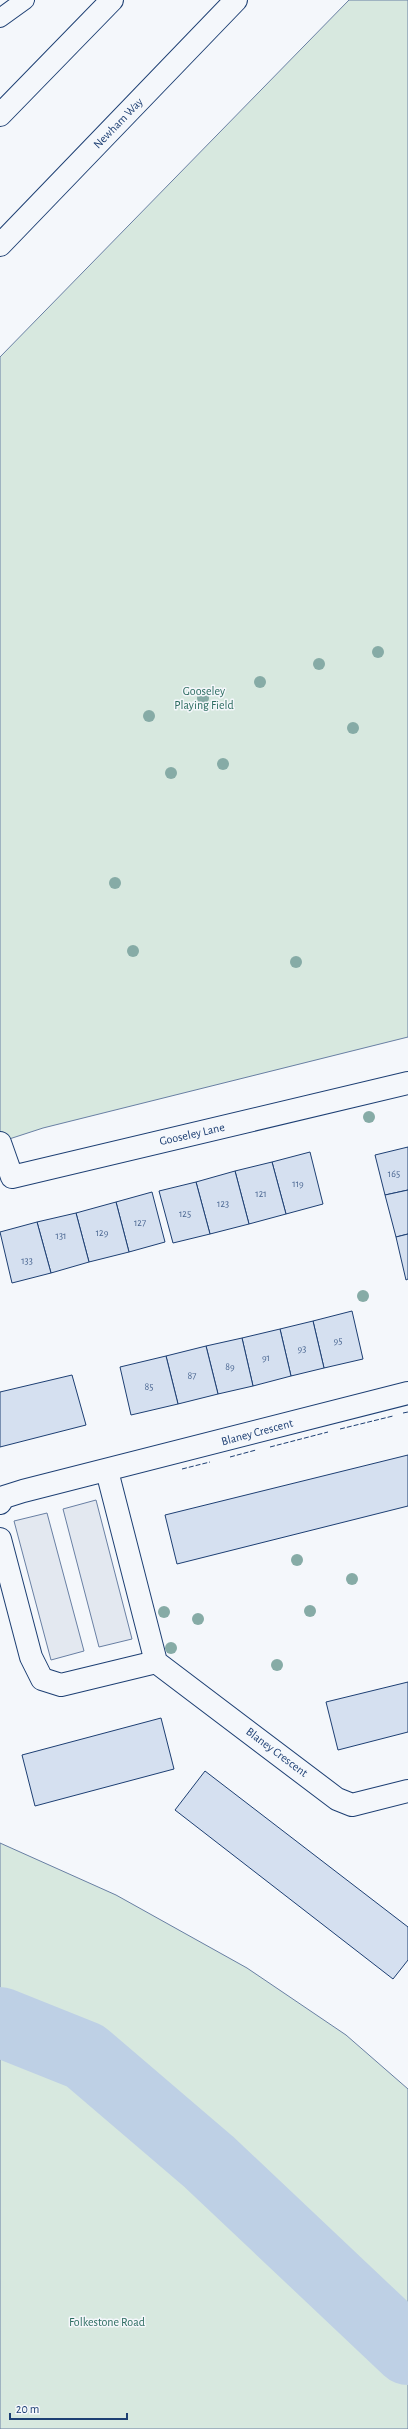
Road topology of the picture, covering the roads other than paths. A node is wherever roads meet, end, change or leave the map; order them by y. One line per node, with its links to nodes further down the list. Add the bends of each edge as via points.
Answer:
1 (25, 0): 4 (lane)
2 (112, 0): 5 (main road)
3 (236, 0): 6 (main road, Newham Way)
4 (0, 18)
5 (0, 115)
6 (0, 246)
7 (408, 1083): 8 (main road, Gooseley Lane, via 12,1177)
8 (0, 1143)
9 (408, 1393): 10 (main road, Blaney Crescent)
10 (107, 1471): 11 (main road, Blaney Crescent, via 23,1491 4,1497); 13 (main road)
11 (0, 1503)
12 (0, 1538): 13 (main road, via 31,1657 42,1679 61,1686)
13 (156, 1662): 14 (main road, Blaney Crescent, via 337,1799 352,1805)
14 (408, 1791)

